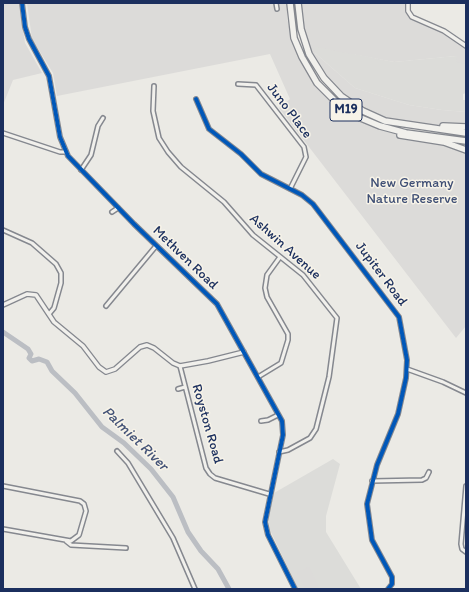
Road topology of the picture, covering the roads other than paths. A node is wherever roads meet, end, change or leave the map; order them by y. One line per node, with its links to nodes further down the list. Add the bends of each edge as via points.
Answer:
1 (22, 3): 19 (street, Methven Road, via 29,39 50,76 60,137)
2 (276, 3): 6 (street)
3 (290, 3): 11 (highway, M19, via 294,38 302,57 317,83)
4 (298, 3): 13 (highway, M19, via 299,22 305,45 324,78 353,105)
5 (408, 3): 7 (street, via 407,10 412,17 444,31)
6 (277, 9)
7 (466, 46)
8 (238, 84): 21 (street, Juno Place, via 256,85 304,147 306,157)
9 (154, 86): 26 (street, Ashwin Avenue, via 153,111 159,138 168,152)
10 (196, 99): 21 (street, Jupiter Road, via 209,129 241,154 261,174)
11 (335, 101): 17 (highway, M19, via 356,116 380,126 406,133); 18 (highway, via 355,118 374,128 392,134 444,142)
12 (103, 118): 20 (street, via 98,126 91,155)
13 (385, 121): 14 (highway); 16 (highway, M19)
14 (466, 127)
15 (3, 133): 19 (street)
16 (466, 133)
17 (466, 141)
18 (466, 150)
19 (66, 152): 20 (street, Methven Road)
20 (81, 170): 22 (street, Methven Road)
21 (290, 189): 34 (street, Jupiter Road, via 302,194 313,204 396,311 401,325)
22 (118, 208): 23 (street); 25 (street, Methven Road)
23 (112, 212)
24 (3, 230): 29 (street, via 32,243 56,264 61,283 54,308)
25 (156, 246): 28 (street); 30 (street, Methven Road, via 217,304)
26 (280, 257): 35 (street, via 267,275 264,288 288,334 288,340 281,363); 42 (street, Ashwin Avenue, via 307,279 338,320 329,377 316,429 310,438)
27 (3, 305): 29 (street, via 32,293 39,298)
28 (106, 306)
29 (49, 314): 33 (street, via 54,322 83,346 106,372 115,369 140,347 147,345)
30 (239, 343): 31 (street, Methven Road); 32 (street)
31 (244, 352): 32 (street); 35 (street, Methven Road)
32 (233, 355): 33 (street)
33 (180, 366): 36 (street, Royston Road)
34 (407, 369): 38 (street); 44 (street, Jupiter Road, via 398,414)
35 (258, 377): 39 (street, Methven Road)
36 (185, 387): 37 (street); 47 (street, Royston Road, via 206,468 210,474 215,478)
37 (178, 389)
38 (466, 393)
39 (278, 414): 40 (street); 42 (street, Methven Road, via 284,430)
40 (261, 421)
41 (117, 451): 52 (street, via 128,463 174,538)
42 (279, 452): 47 (street, Methven Road)
43 (429, 472): 44 (street, via 422,480)
44 (372, 481): 54 (street, Jupiter Road, via 367,504 370,533 372,542 392,577 392,584)
45 (3, 486): 49 (street, via 83,503 86,513 80,532 75,539)
46 (466, 486): 51 (street, via 461,544)
47 (269, 494): 53 (street, Methven Road, via 265,518 267,530)
48 (3, 529): 49 (street)
49 (66, 541): 50 (street, via 71,545)
50 (126, 548)
51 (466, 552)
52 (195, 589)
53 (294, 589)
54 (388, 589)

